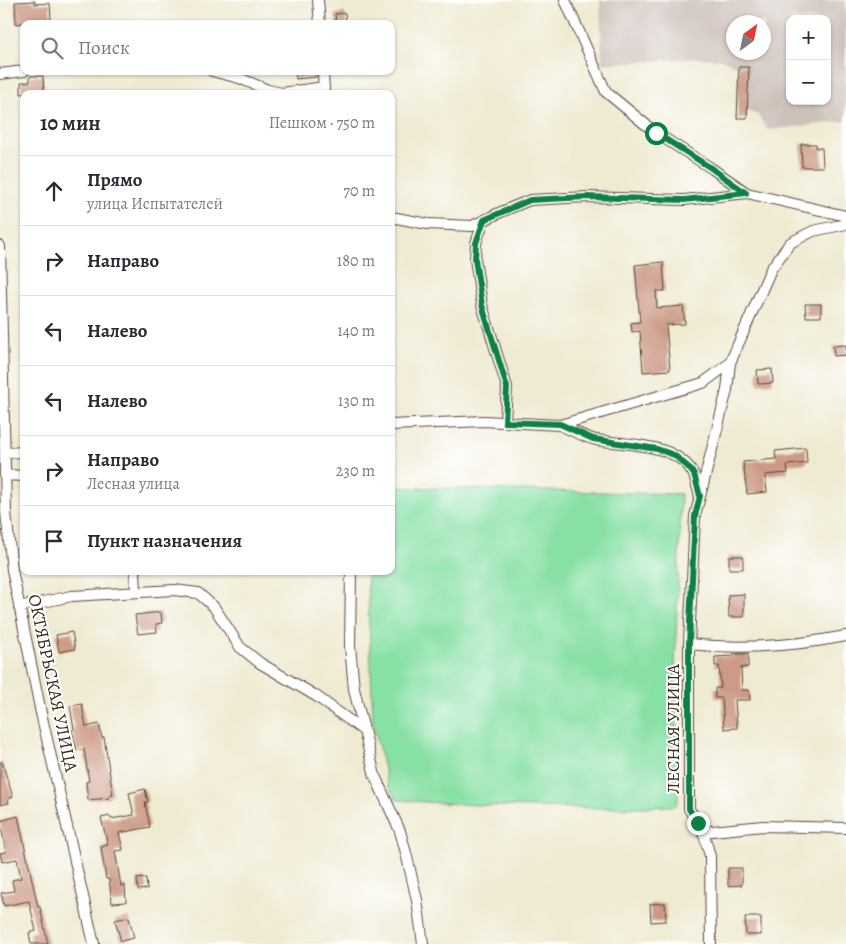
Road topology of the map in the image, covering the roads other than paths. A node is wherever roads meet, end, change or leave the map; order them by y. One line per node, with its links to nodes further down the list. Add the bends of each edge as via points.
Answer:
1 (318, 0): 3 (street)
2 (564, 0): 10 (street, via 606,92 656,133)
3 (320, 20)
4 (20, 72): 5 (street)
5 (0, 74)
6 (227, 75): 8 (street)
7 (323, 75): 9 (street)
8 (268, 90)
9 (324, 90)
10 (746, 193): 11 (street); 13 (street, via 684,200 587,197 530,200)
11 (846, 216)
12 (395, 218): 13 (street, via 428,224 472,226)
13 (484, 220): 17 (street, via 476,243 475,259 482,305 507,387)
14 (846, 224): 16 (street, via 813,231 790,243 771,269)
15 (0, 246): 21 (street, ОКТЯБРЬСКАЯ УЛИЦА)
16 (730, 363): 18 (street, via 702,383); 25 (street, ЛЕСНАЯ УЛИЦА, via 727,390)
17 (505, 422): 18 (street); 19 (street)
18 (560, 424): 25 (street, via 593,439 657,449 674,455 694,474)
19 (395, 425)
20 (20, 452): 21 (street)
21 (5, 453): 22 (street, ОКТЯБРЬСКАЯ УЛИЦА)
22 (6, 475): 23 (street); 24 (street, ОКТЯБРЬСКАЯ УЛИЦА)
23 (20, 476)
24 (3, 492): 29 (street, ОКТЯБРЬСКАЯ УЛИЦА)
25 (700, 496): 31 (street, ЛЕСНАЯ УЛИЦА, via 695,516)
26 (135, 575): 28 (street)
27 (350, 575): 32 (street, via 350,646 354,689)
28 (136, 592): 29 (street, via 72,596); 32 (street, via 174,590 198,593 214,607 240,647 260,664 316,696)
29 (19, 608): 35 (street, ОКТЯБРЬСКАЯ УЛИЦА)
30 (846, 636): 31 (street, via 745,648)
31 (689, 644): 34 (street, ЛЕСНАЯ УЛИЦА, via 689,809)
32 (364, 731): 36 (street, via 375,776 402,838)
33 (846, 828): 34 (street, via 763,826)
34 (702, 832): 37 (street, ЛЕСНАЯ УЛИЦА, via 710,856)
35 (94, 944)
36 (423, 944)
37 (711, 944)

